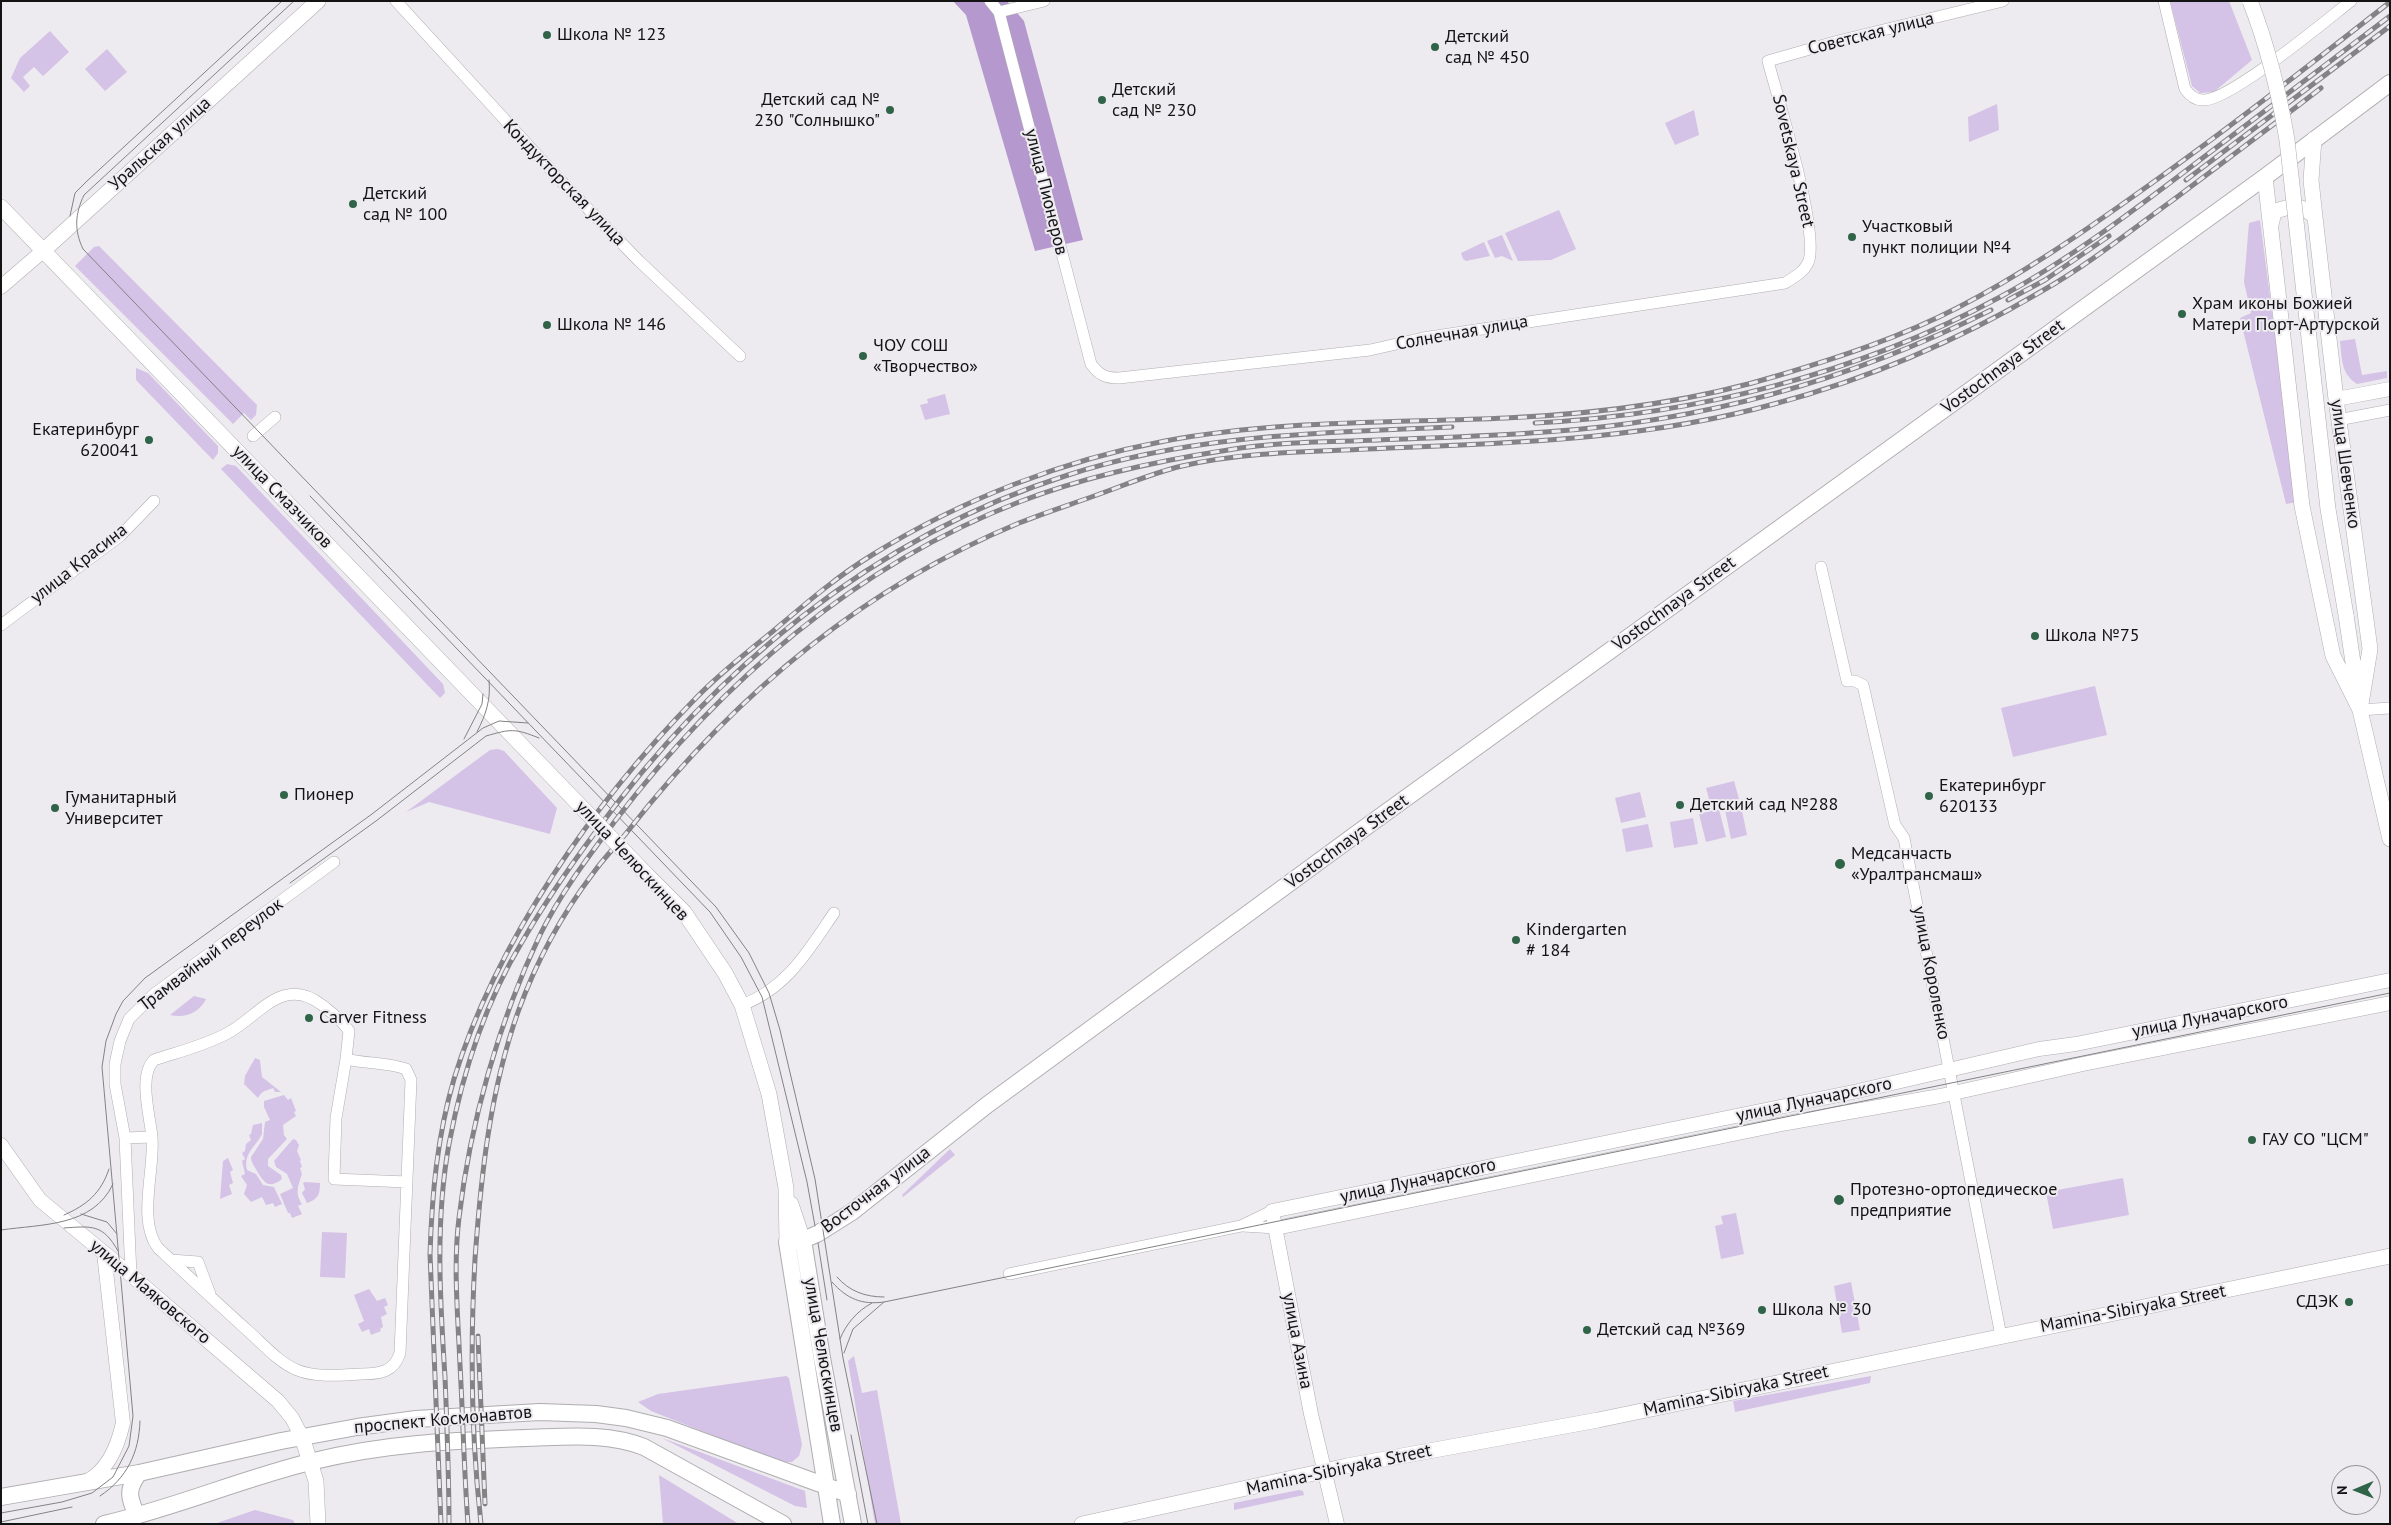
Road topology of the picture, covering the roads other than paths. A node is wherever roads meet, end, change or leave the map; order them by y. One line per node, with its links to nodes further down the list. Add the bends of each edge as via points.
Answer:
1 (318, 1): 16 (main road, Уральская улица)
2 (396, 1): 19 (street, Кондукторская улица, via 586,207)
3 (990, 1): 9 (street, улица Пионеров)
4 (1044, 1): 9 (street)
5 (2003, 1): 17 (street, Sovetskaya Street, via 1768,61 1808,213 1812,244)
6 (2164, 1): 8 (street, via 2185,90 2193,98 2204,100 2223,94 2259,70)
7 (2250, 1): 31 (main road, bridge, via 2277,84 2287,140 2328,509)
8 (2351, 1)
9 (999, 12): 20 (street, улица Пионеров, via 1090,364)
10 (2390, 83): 11 (main road)
11 (2314, 139): 12 (main road); 14 (main road, улица Шевченко, via 2311,180)
12 (2265, 177): 15 (main road); 49 (main road, Восточная улица, via 1370,824 988,1105 852,1212 824,1230)
13 (1, 206): 16 (main road, улица Смазчиков)
14 (2315, 217): 15 (main road, via 2306,208 2290,206 2274,212); 22 (main road, улица Шевченко)
15 (2271, 229): 31 (main road, via 2302,506 2333,656)
16 (44, 250): 18 (street, Уральская улица); 32 (main road, улица Смазчиков)
17 (1808, 262): 20 (street, Солнечная улица, via 1799,275 1785,283 1423,338 1370,350 1141,377)
18 (1, 287)
19 (740, 356)
20 (1107, 378)
21 (2390, 389): 22 (street)
22 (2336, 399): 25 (main road, улица Шевченко)
23 (2390, 410): 25 (street)
24 (275, 416): 26 (street)
25 (2338, 420): 31 (main road, улица Шевченко, via 2370,649)
26 (253, 436)
27 (154, 500): 29 (street, улица Красина, via 120,536)
28 (1821, 567): 40 (street, улица Короленко, via 1847,681 1863,685 1896,825 1904,838)
29 (1, 625)
30 (2390, 708): 31 (street)
31 (2360, 710): 33 (main road)
32 (562, 787): 38 (main road, улица Челюскинцев, bridge, via 684,912 725,973)
33 (2390, 840)
34 (334, 862): 43 (street, Трамвайный переулок, via 154,994 129,1019 120,1041 115,1073)
35 (834, 913): 38 (street, via 802,960 777,986 762,997)
36 (2390, 980): 40 (street, улица Луначарского)
37 (2390, 1003): 41 (street, улица Луначарского)
38 (742, 1005): 49 (main road, улица Челюскинцев, via 769,1094)
39 (346, 1059): 42 (street, via 349,1031 343,1022 314,999 302,994 285,995 273,1000 228,1034 154,1060 147,1067 145,1079); 45 (street, via 406,1069 411,1080); 45 (street, via 336,1118 334,1179)
40 (1950, 1069): 41 (street, улица Короленко); 46 (street, улица Луначарского)
41 (1954, 1092): 48 (street, улица Луначарского); 56 (street, улица Короленко)
42 (152, 1137): 43 (street); 52 (street, via 154,1155 148,1197 150,1230 153,1242)
43 (125, 1138): 54 (street, Трамвайный переулок)
44 (1, 1145): 50 (street, улица Маяковского, via 40,1200)
45 (407, 1182): 55 (street, via 400,1353 391,1369 328,1375 298,1371 275,1355)
46 (1272, 1211): 47 (street, улица Луначарского); 48 (street, улица Азина)
47 (1241, 1226): 48 (street, улица Луначарского); 53 (street, улица Луначарского)
48 (1276, 1228): 59 (street, улица Азина)
49 (795, 1241): 62 (main road, улица Челюскинцев); 63 (main road, улица Челюскинцев)
50 (104, 1253): 54 (street, улица Маяковского); 61 (street, via 123,1423 108,1462 97,1476)
51 (2390, 1256): 56 (main road, Mamina-Sibiryaka Street)
52 (171, 1260): 55 (street); 55 (street, via 198,1262)
53 (1009, 1274)
54 (131, 1275): 57 (street, улица Маяковского, via 278,1401)
55 (211, 1296)
56 (2001, 1336): 59 (main road, Mamina-Sibiryaka Street, via 1598,1420)
57 (302, 1437): 58 (main road); 60 (main road, проспект Космонавтов); 62 (main road, проспект Космонавтов, via 416,1419 540,1412 596,1414 666,1428)
58 (312, 1461): 65 (main road, проспект Космонавтов); 67 (main road, via 318,1493); 68 (main road, проспект Космонавтов, via 418,1442 567,1437 620,1439 660,1454)
59 (1324, 1471): 71 (main road, Mamina-Sibiryaka Street); 72 (street, улица Азина)
60 (139, 1473): 61 (main road, проспект Космонавтов); 65 (main road, via 131,1484 130,1495)
61 (87, 1482): 64 (main road, проспект Космонавтов)
62 (826, 1486): 63 (main road, проспект Космонавтов); 69 (main road, улица Челюскинцев)
63 (848, 1494): 70 (main road, улица Челюскинцев)
64 (1, 1497)
65 (138, 1516): 66 (main road, проспект Космонавтов)
66 (104, 1524)
67 (318, 1524)
68 (784, 1524)
69 (832, 1524)
70 (853, 1524)
71 (1082, 1524)
72 (1337, 1524)

